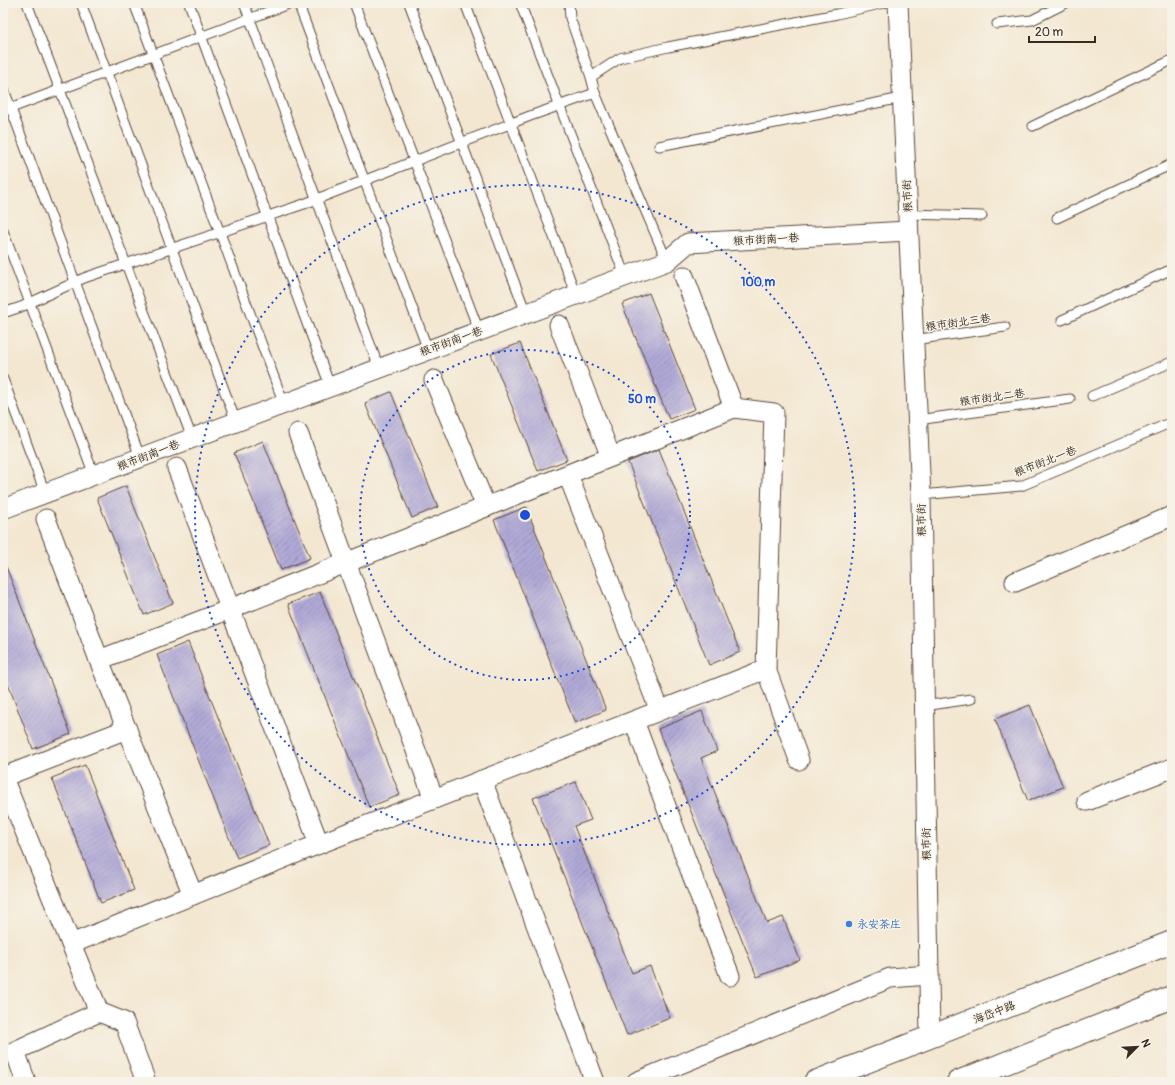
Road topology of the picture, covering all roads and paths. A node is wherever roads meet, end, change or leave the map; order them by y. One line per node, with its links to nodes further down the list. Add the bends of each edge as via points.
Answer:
1 (27, 3): 24 (lane)
2 (80, 3): 21 (lane)
3 (134, 3): 19 (lane)
4 (189, 3): 18 (lane)
5 (244, 3): 16 (lane)
6 (291, 3): 16 (lane)
7 (298, 3): 35 (lane)
8 (354, 3): 33 (lane)
9 (409, 3): 31 (lane)
10 (465, 3): 29 (lane)
11 (520, 3): 27 (lane)
12 (569, 3): 22 (lane, via 570,18)
13 (884, 3): 22 (lane, via 620,58)
14 (898, 3): 26 (street, 粮市街)
15 (1066, 3): 17 (lane, via 1032,20)
16 (250, 18): 18 (lane); 36 (lane)
17 (997, 24)
18 (202, 37): 19 (lane); 37 (lane)
19 (154, 54): 21 (lane); 42 (lane)
20 (1172, 60): 30 (lane)
21 (106, 72): 24 (lane); 43 (lane)
22 (591, 77): 25 (lane)
23 (3, 87): 28 (lane)
24 (60, 90): 28 (lane); 45 (lane)
25 (595, 92): 27 (lane); 44 (lane)
26 (902, 98): 32 (lane); 40 (street, 粮市街)
27 (560, 106): 29 (lane); 47 (lane)
28 (7, 109): 49 (lane)
29 (511, 124): 31 (lane); 50 (lane)
30 (1033, 126)
31 (462, 143): 33 (lane); 53 (lane)
32 (658, 146)
33 (414, 161): 35 (lane); 57 (lane)
34 (1172, 164): 39 (lane)
35 (364, 180): 36 (lane); 59 (lane)
36 (316, 199): 37 (lane); 61 (lane)
37 (268, 216): 42 (lane); 64 (lane)
38 (982, 216): 40 (lane)
39 (1057, 218)
40 (908, 222): 44 (street, 粮市街南一巷, via 688,243); 58 (street, 粮市街)
41 (3, 231): 51 (lane)
42 (220, 232): 43 (lane); 67 (lane)
43 (172, 249): 45 (lane); 70 (lane)
44 (667, 261): 47 (street, 粮市街南一巷)
45 (126, 264): 49 (lane); 73 (lane)
46 (1172, 269): 54 (lane)
47 (625, 276): 50 (street, 粮市街南一巷)
48 (684, 276): 68 (street)
49 (76, 282): 51 (lane); 74 (lane)
50 (576, 295): 53 (street, 粮市街南一巷)
51 (30, 302): 52 (lane); 77 (lane)
52 (3, 313)
53 (526, 313): 57 (street, 粮市街南一巷)
54 (1062, 320)
55 (560, 325): 75 (street)
56 (1005, 327): 58 (lane, 粮市街北三巷)
57 (478, 331): 59 (street, 粮市街南一巷)
58 (913, 340): 69 (street, 粮市街)
59 (428, 350): 61 (street, 粮市街南一巷)
60 (1172, 362): 65 (lane)
61 (378, 368): 64 (street, 粮市街南一巷)
62 (3, 379): 79 (lane)
63 (434, 380): 81 (street)
64 (330, 386): 67 (street, 粮市街南一巷)
65 (1092, 396)
66 (1070, 399): 69 (lane, 粮市街北二巷)
67 (284, 404): 70 (street, 粮市街南一巷)
68 (734, 408): 75 (street); 89 (street, via 774,413)
69 (917, 420): 80 (street, 粮市街)
70 (236, 422): 73 (street, 粮市街南一巷)
71 (1172, 422): 80 (lane, 粮市街北一巷, via 1021,486)
72 (298, 433): 85 (street)
73 (192, 438): 74 (street, 粮市街南一巷)
74 (140, 457): 77 (street, 粮市街南一巷)
75 (611, 457): 78 (street)
76 (177, 468): 87 (street)
77 (94, 475): 79 (street, 粮市街南一巷)
78 (568, 475): 81 (street); 91 (street)
79 (45, 493): 82 (street, 粮市街南一巷)
80 (920, 495): 92 (street, 粮市街)
81 (486, 507): 85 (street)
82 (3, 509)
83 (1172, 516): 86 (street)
84 (46, 519): 88 (street)
85 (347, 563): 87 (street); 99 (street)
86 (1015, 582)
87 (230, 609): 88 (street); 101 (street)
88 (99, 660): 94 (street)
89 (766, 669): 93 (street); 95 (street)
90 (971, 699): 92 (lane)
91 (656, 701)
92 (924, 706): 106 (street, 粮市街)
93 (634, 721): 98 (street); 105 (street)
94 (127, 729): 97 (street); 102 (street)
95 (799, 760)
96 (1172, 768): 100 (street)
97 (3, 777): 104 (street)
98 (482, 780): 99 (street); 112 (street)
99 (434, 799): 101 (street)
100 (1087, 801)
101 (319, 844): 102 (street)
102 (193, 895): 104 (street)
103 (1172, 942): 109 (main road, 海岱中路)
104 (70, 944): 108 (street)
105 (730, 976)
106 (929, 976): 109 (street, 粮市街); 113 (street, via 890,978)
107 (1172, 997): 115 (main road)
108 (99, 1012): 110 (street, via 14,1051); 111 (street, via 124,1022)
109 (930, 1037): 114 (main road, 海岱中路)
110 (26, 1082)
111 (146, 1082)
112 (595, 1082)
113 (636, 1082)
114 (815, 1082)
115 (958, 1082)

